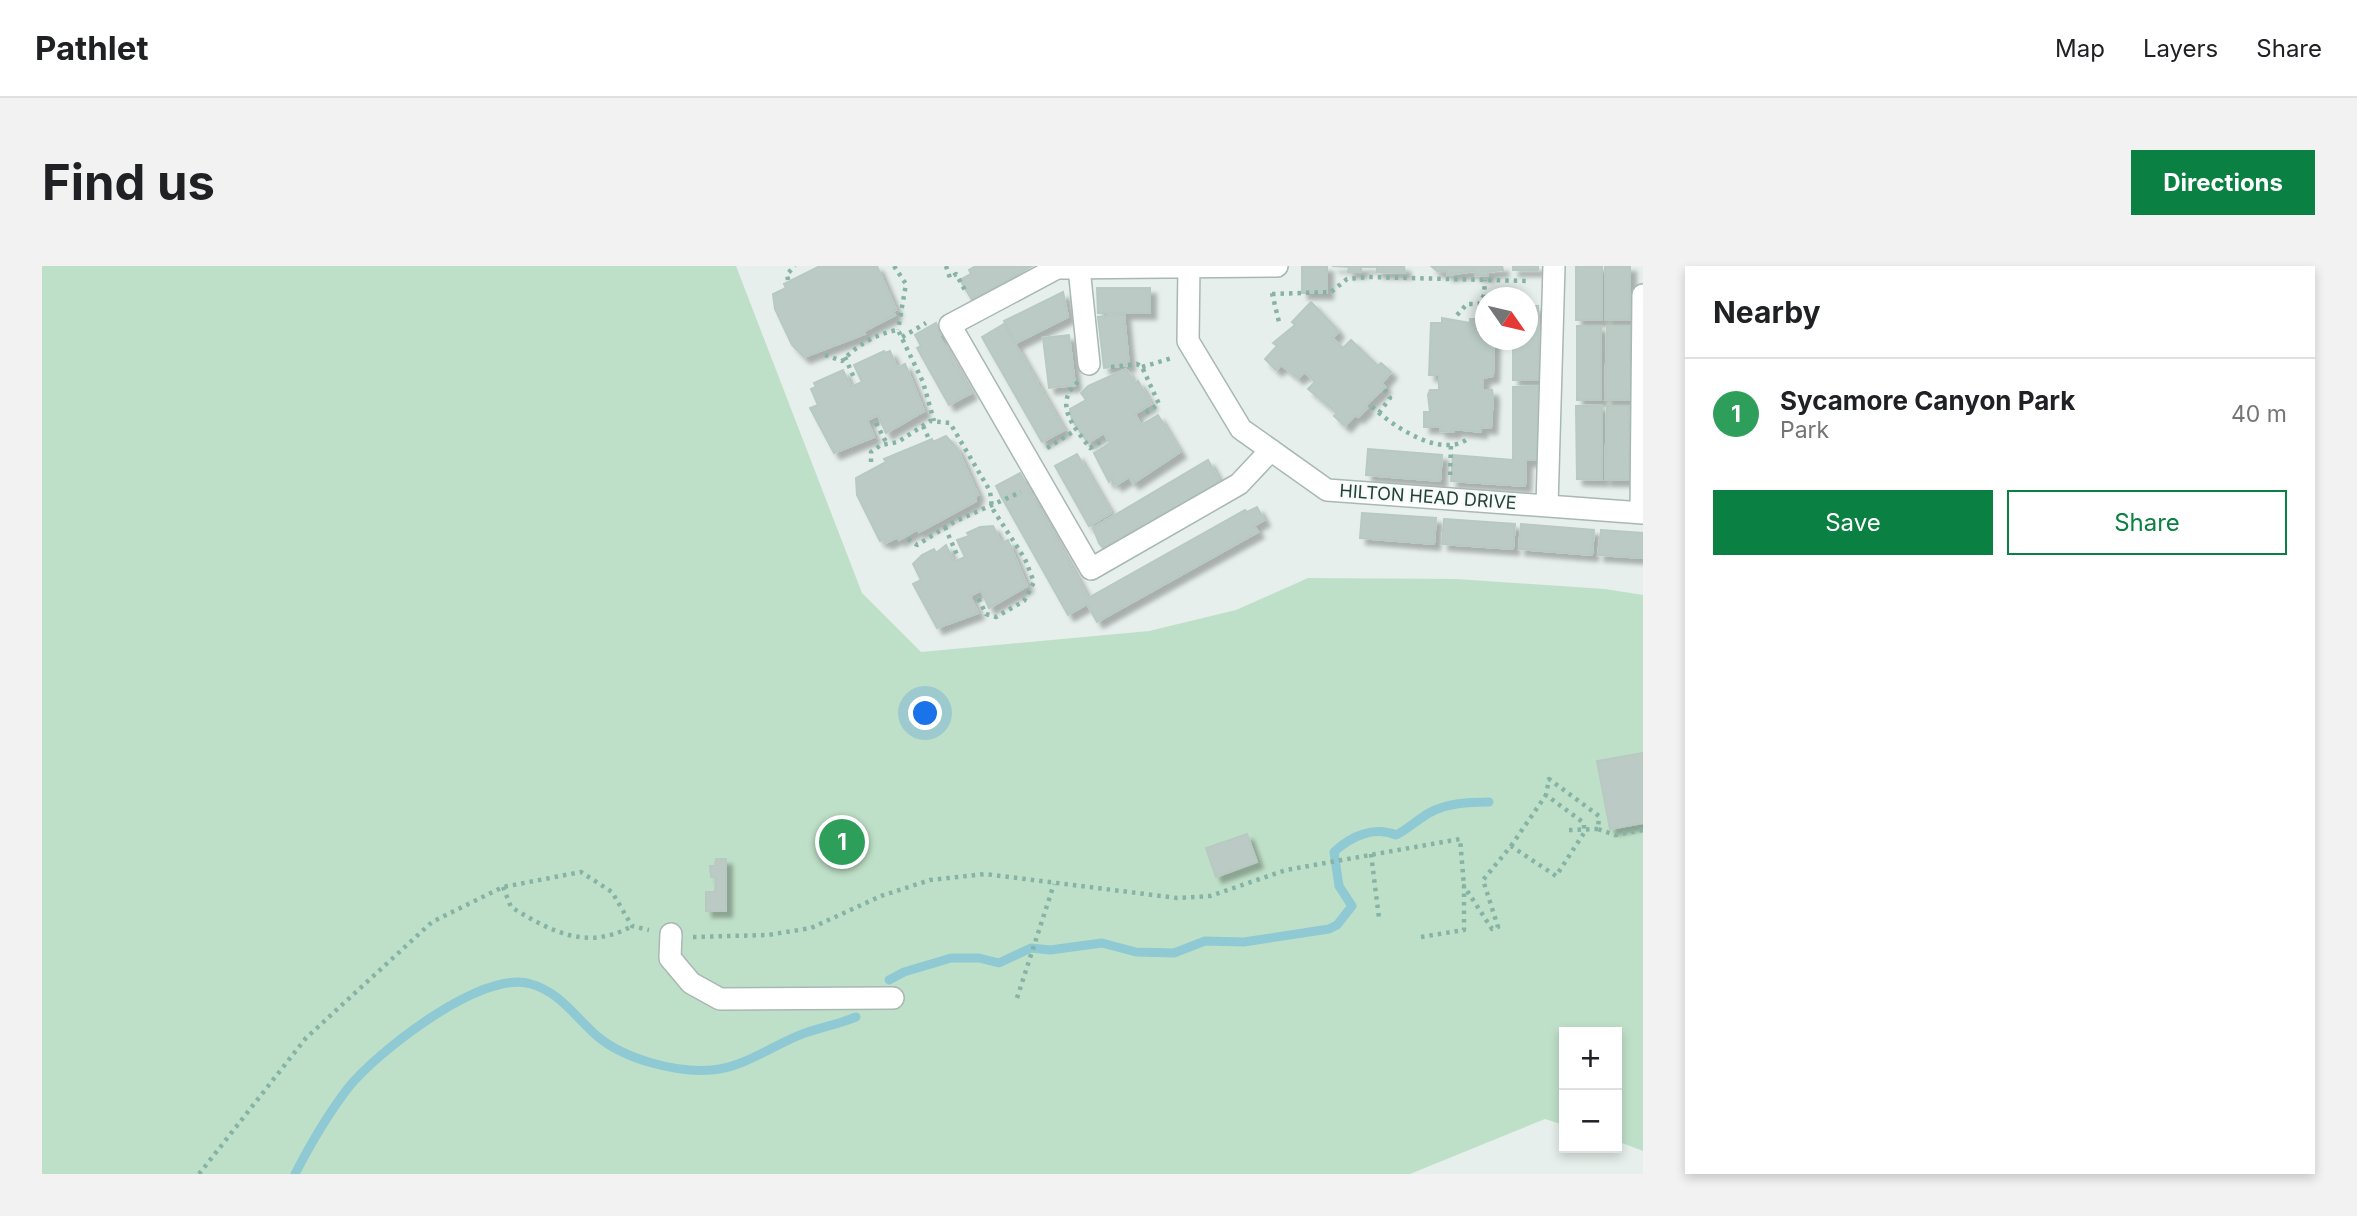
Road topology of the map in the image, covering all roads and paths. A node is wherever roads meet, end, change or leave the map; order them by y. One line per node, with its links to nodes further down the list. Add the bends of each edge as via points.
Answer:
1 (795, 266): 9 (path, via 787,274)
2 (894, 266): 16 (path, via 906,284)
3 (946, 266): 8 (path, via 950,278 956,274)
4 (1554, 266): 41 (street)
5 (1277, 267): 7 (street); 12 (path)
6 (1079, 268): 7 (street); 21 (street); 37 (street, via 1057,268 950,326)
7 (1189, 268): 36 (street, HILTON HEAD DRIVE, via 1188,341 1241,429)
8 (959, 279)
9 (788, 280)
10 (1485, 280): 11 (path); 12 (path, via 1368,277 1347,279 1331,292); 14 (path, via 1479,304 1467,304)
11 (1506, 281)
12 (1272, 294): 15 (path)
13 (1643, 295): 43 (street)
14 (1457, 315)
15 (1279, 322)
16 (898, 330): 18 (path, via 883,330); 27 (path, via 923,382)
17 (825, 355): 18 (path, via 842,361)
18 (845, 357): 22 (path)
19 (1163, 361): 20 (path)
20 (1142, 367): 21 (path, via 1126,364); 26 (path, via 1159,404)
21 (1091, 370): 30 (path, via 1071,388 1065,408)
22 (856, 380)
23 (1385, 390): 25 (path, via 1390,398)
24 (1372, 407): 25 (path)
25 (1379, 413): 35 (path, via 1416,438)
26 (1142, 415)
27 (934, 421): 29 (path); 42 (path, via 950,423 990,491)
28 (876, 423): 34 (path)
29 (923, 426): 31 (path); 34 (path)
30 (1076, 430): 33 (path, via 1090,448); 37 (path)
31 (928, 437)
32 (1470, 437): 35 (path)
33 (1100, 442)
34 (887, 444): 38 (path, via 871,452)
35 (1451, 444): 39 (path)
36 (1271, 450): 40 (street, via 1239,484 1091,569); 41 (street, HILTON HEAD DRIVE, via 1327,490)
37 (1027, 460): 40 (street)
38 (871, 462)
39 (1450, 466)
40 (1040, 482): 42 (path)
41 (1546, 506): 43 (street, HILTON HEAD DRIVE)
42 (992, 508): 44 (path, via 965,515); 47 (path, via 1025,559 1034,582 1024,601 996,617 986,614)
43 (1642, 513)
44 (945, 527): 45 (path, via 917,545); 46 (path)
45 (908, 539)
46 (957, 555)
47 (977, 596)
48 (1546, 795): 49 (path, via 1584,822); 50 (path, via 1549,779 1599,816); 53 (path)
49 (1584, 828): 50 (path); 51 (path); 53 (path, via 1556,876)
50 (1598, 829): 52 (path, via 1615,835)
51 (1569, 830)
52 (1643, 830)
53 (1511, 846): 56 (path, via 1483,880 1498,927 1492,929)
54 (1371, 854): 55 (path, via 1286,870 1210,896 1177,898); 56 (path, via 1460,839); 58 (path)
55 (1054, 884): 60 (path, via 985,874 930,880 811,928 768,935); 63 (path)
56 (1464, 886): 61 (path, via 1464,930)
57 (503, 887): 59 (path, via 511,907 561,934 612,937); 59 (path, via 581,872 612,892); 64 (path, via 432,922 306,1038)
58 (1379, 918)
59 (632, 926): 60 (path)
60 (671, 936): 62 (street, via 670,958 691,983 720,999)
61 (1421, 937)
62 (893, 998)
63 (1017, 998)
64 (199, 1174)

